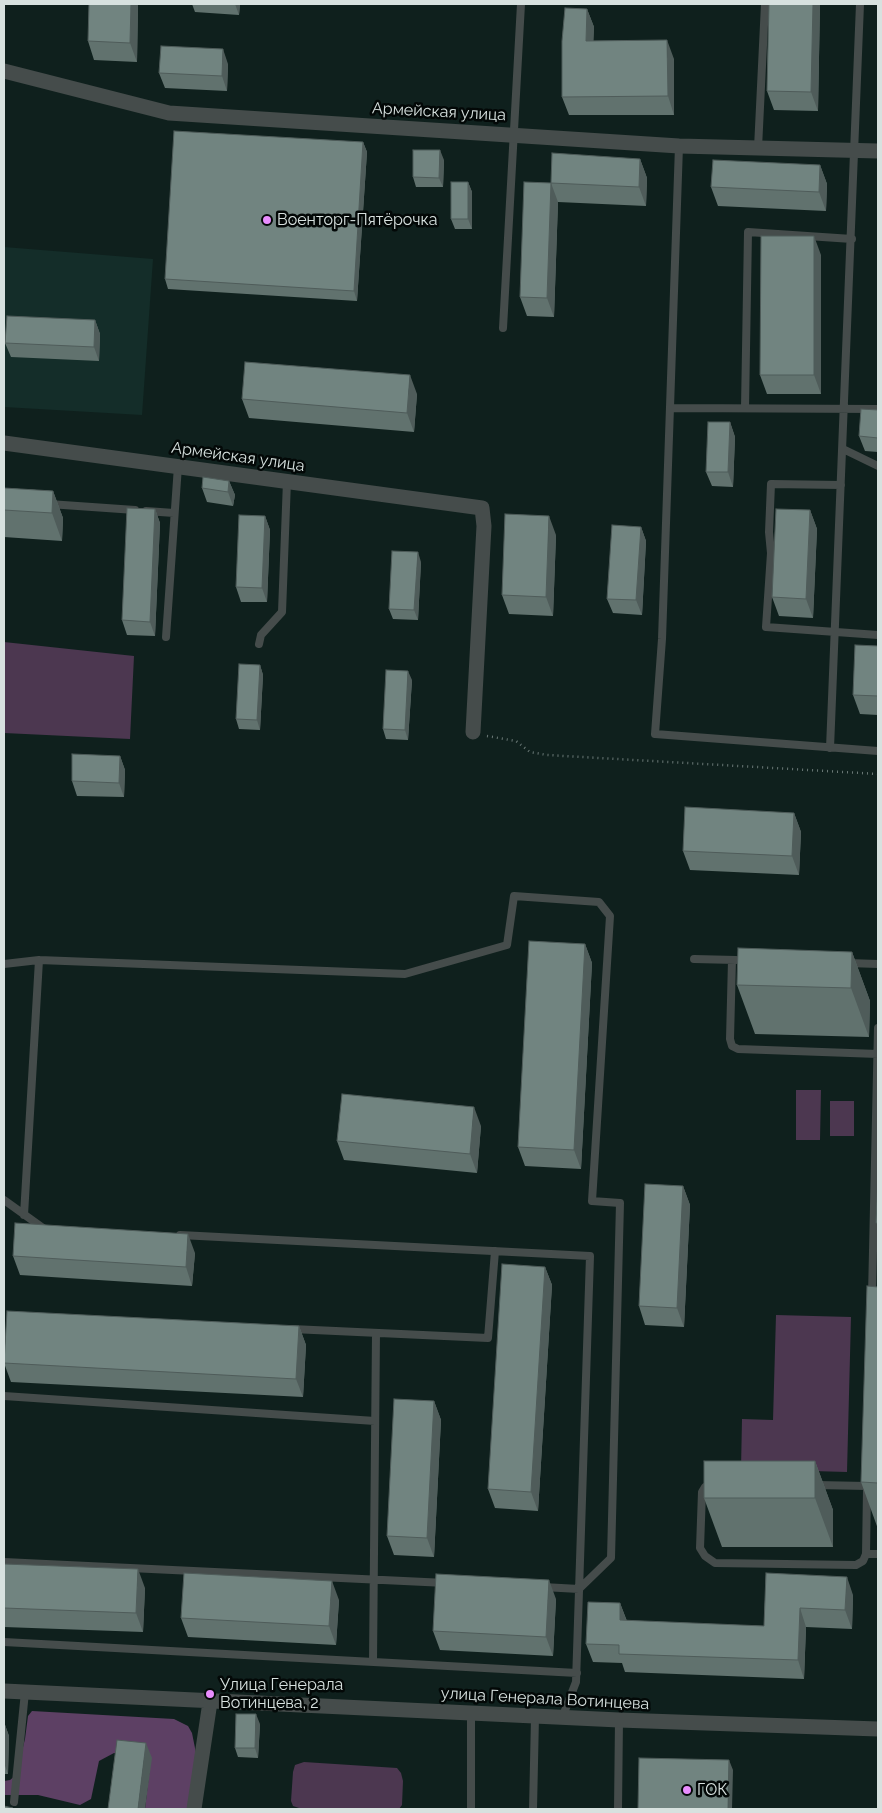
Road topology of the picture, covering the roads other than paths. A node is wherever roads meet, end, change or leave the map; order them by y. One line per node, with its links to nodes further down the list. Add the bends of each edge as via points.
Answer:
1 (521, 4): 5 (lane)
2 (765, 4): 8 (lane)
3 (861, 4): 7 (lane)
4 (4, 71): 5 (street, Армейская улица, via 169,113)
5 (515, 134): 6 (street, Армейская улица); 11 (lane)
6 (679, 146): 8 (street, Армейская улица); 12 (lane)
7 (856, 146): 8 (street, Армейская улица); 9 (street, Армейская улица); 10 (lane)
8 (758, 148)
9 (878, 151)
10 (852, 239): 13 (lane, via 748,232); 14 (lane)
11 (503, 328)
12 (670, 408): 13 (lane); 29 (lane, via 662,639 655,734)
13 (745, 408): 14 (lane)
14 (844, 409): 15 (lane); 17 (lane)
15 (878, 410)
16 (4, 443): 18 (street, Армейская улица)
17 (843, 449): 19 (lane); 21 (lane)
18 (178, 466): 20 (street, Армейская улица); 23 (lane)
19 (878, 466)
20 (287, 481): 27 (lane, via 282,612 261,636); 28 (street, Армейская улица, via 482,508 484,526)
21 (841, 485): 24 (lane); 24 (lane, via 771,484 768,532 771,554 766,627)
22 (42, 503): 23 (lane)
23 (174, 513): 26 (lane)
24 (835, 632): 25 (lane); 29 (lane)
25 (878, 635)
26 (166, 637)
27 (259, 644)
28 (473, 732)
29 (830, 748): 30 (lane)
30 (878, 751)
31 (694, 959): 33 (lane)
32 (39, 960): 36 (lane); 41 (lane); 61 (lane, via 405,974 507,945 514,896 598,902 610,916 592,1201 620,1203 611,1558)
33 (732, 960): 34 (lane); 39 (lane, via 732,1046 738,1049)
34 (741, 960)
35 (839, 963): 37 (lane)
36 (4, 964)
37 (878, 964)
38 (878, 1028): 39 (lane)
39 (878, 1054): 45 (lane)
40 (4, 1200): 41 (lane)
41 (24, 1215): 42 (lane, via 41,1228)
42 (51, 1228)
43 (169, 1234): 44 (lane)
44 (495, 1251): 48 (lane, via 488,1338); 61 (lane, via 590,1256)
45 (875, 1297): 46 (lane)
46 (872, 1306)
47 (288, 1329): 48 (lane)
48 (376, 1333): 50 (lane)
49 (4, 1396): 50 (lane)
50 (375, 1421): 58 (lane)
51 (868, 1476): 54 (lane)
52 (722, 1484): 55 (lane, via 705,1487 702,1492 700,1548 715,1563 856,1565)
53 (809, 1485): 54 (lane)
54 (867, 1486): 55 (lane)
55 (866, 1554): 56 (lane)
56 (878, 1554)
57 (4, 1562): 58 (lane)
58 (372, 1579): 59 (lane); 63 (lane)
59 (451, 1583)
60 (530, 1587): 61 (lane)
61 (579, 1589): 64 (lane)
62 (4, 1642): 63 (lane)
63 (373, 1662): 64 (lane)
64 (577, 1673): 70 (lane)
65 (4, 1691): 66 (street, улица Генерала Вотинцева)
66 (25, 1692): 67 (street, улица Генерала Вотинцева); 73 (lane)
67 (210, 1702): 68 (street, улица Генерала Вотинцева); 74 (street)
68 (471, 1714): 69 (street, улица Генерала Вотинцева); 75 (lane)
69 (534, 1716): 70 (street, улица Генерала Вотинцева); 76 (lane)
70 (562, 1718): 71 (street, улица Генерала Вотинцева)
71 (620, 1720): 72 (street, улица Генерала Вотинцева); 77 (lane)
72 (878, 1729)
73 (14, 1802)
74 (194, 1809)
75 (470, 1809)
76 (533, 1809)
77 (618, 1809)

